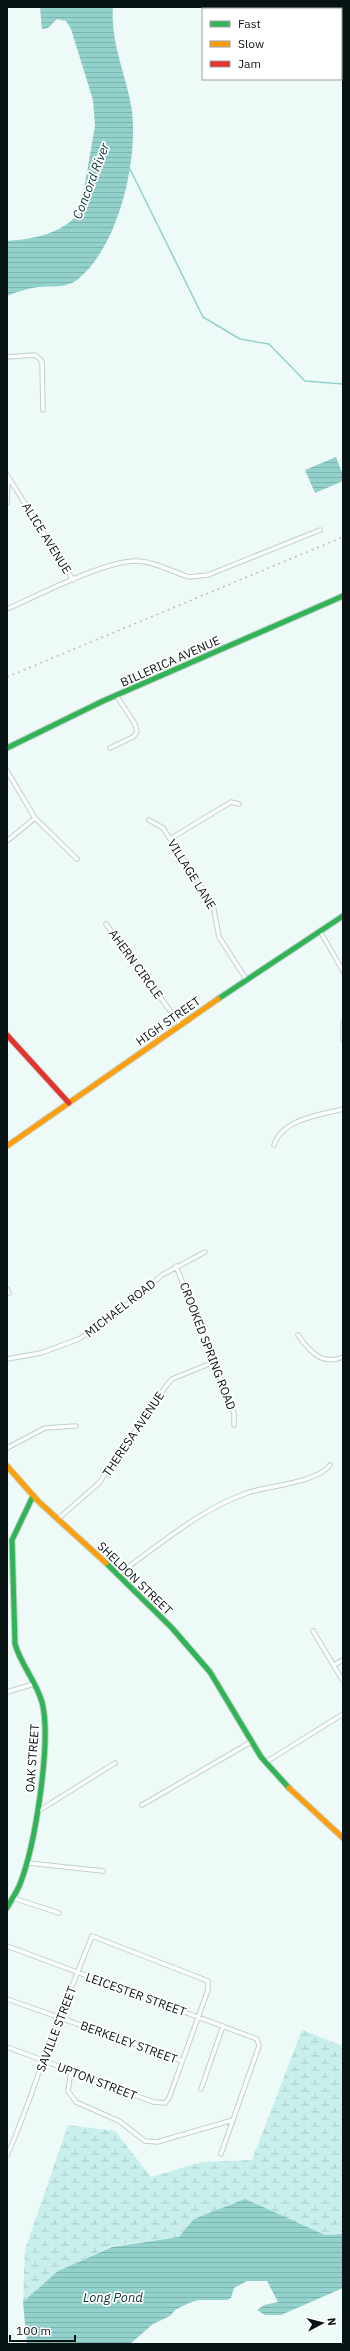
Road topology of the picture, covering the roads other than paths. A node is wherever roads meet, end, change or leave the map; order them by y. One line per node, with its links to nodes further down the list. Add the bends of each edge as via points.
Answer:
1 (7, 357): 2 (street, via 35,355 41,359)
2 (43, 410)
3 (7, 476): 4 (street); 6 (street, ALICE AVENUE)
4 (7, 503)
5 (320, 530): 6 (street, via 198,577 189,577 138,561 121,563)
6 (73, 580): 8 (street)
7 (343, 596): 9 (street, BILLERICA AVENUE)
8 (7, 609)
9 (116, 695): 10 (street, BILLERICA AVENUE); 11 (street, via 135,724 137,732 133,738)
10 (7, 748)
11 (110, 748)
12 (7, 771): 14 (street)
13 (239, 804): 16 (street, via 231,802)
14 (35, 818): 17 (street); 18 (street)
15 (149, 820): 16 (street, VILLAGE LANE, via 159,825)
16 (170, 839): 23 (street, VILLAGE LANE, via 213,905 219,937)
17 (7, 841)
18 (77, 859)
19 (343, 916): 21 (street, HIGH STREET)
20 (106, 924): 25 (street, AHERN CIRCLE)
21 (320, 930): 22 (street); 23 (street, HIGH STREET)
22 (343, 971)
23 (246, 979): 25 (street, HIGH STREET)
24 (343, 1023): 27 (street)
25 (180, 1024): 28 (street, HIGH STREET)
26 (7, 1035): 28 (street)
27 (343, 1039)
28 (69, 1103): 31 (street, HIGH STREET)
29 (343, 1109): 30 (street, via 292,1124 279,1133)
30 (274, 1145)
31 (7, 1146)
32 (205, 1252): 33 (street, MICHAEL ROAD)
33 (176, 1266): 36 (street, MICHAEL ROAD, via 105,1323 80,1339 41,1354); 37 (street, CROOKED SPRING ROAD)
34 (298, 1336): 35 (street, via 317,1357 334,1360)
35 (343, 1357)
36 (7, 1359)
37 (214, 1362): 39 (street, CROOKED SPRING ROAD, via 235,1417); 44 (street, THERESA AVENUE, via 169,1382 99,1483)
38 (76, 1426): 40 (street, via 45,1428)
39 (234, 1426)
40 (7, 1448)
41 (330, 1465): 45 (street, via 315,1476 251,1492 221,1504)
42 (7, 1466): 43 (street, SHELDON STREET)
43 (34, 1496): 44 (street, SHELDON STREET); 50 (street, OAK STREET, via 12,1540 11,1552 16,1652)
44 (58, 1519): 45 (street, SHELDON STREET)
45 (118, 1574): 53 (street, SHELDON STREET, via 172,1628 212,1675)
46 (313, 1632): 48 (street)
47 (343, 1660): 48 (street)
48 (334, 1665): 49 (street)
49 (343, 1681)
50 (34, 1684): 51 (street); 57 (street, OAK STREET, via 42,1703 46,1736)
51 (7, 1692)
52 (343, 1714): 54 (street)
53 (251, 1742): 54 (street, SHELDON STREET); 56 (street)
54 (266, 1762): 58 (street, SHELDON STREET, via 289,1788)
55 (115, 1763): 57 (street)
56 (142, 1805)
57 (37, 1812): 59 (street, OAK STREET)
58 (343, 1838)
59 (28, 1863): 60 (street); 61 (street, OAK STREET)
60 (103, 1872)
61 (12, 1898): 62 (street, OAK STREET); 63 (street)
62 (7, 1908)
63 (59, 1913)
64 (7, 1946): 65 (street, LEICESTER STREET)
65 (78, 1972): 67 (street, LEICESTER STREET); 67 (street, SAVILLE STREET, via 92,1936 126,1948 208,1980 209,1987); 68 (street, SAVILLE STREET)
66 (7, 1999): 68 (street, BERKELEY STREET)
67 (198, 2017): 69 (street, LEICESTER STREET); 72 (street)
68 (60, 2018): 71 (street, SAVILLE STREET); 72 (street, BERKELEY STREET)
69 (223, 2026): 74 (street); 75 (street, LEICESTER STREET, via 255,2038 258,2046)
70 (7, 2047): 71 (street, UPTON STREET)
71 (43, 2061): 73 (street, UPTON STREET); 77 (street, SAVILLE STREET)
72 (182, 2062): 73 (street, UPTON STREET, via 166,2103 153,2102)
73 (71, 2071): 75 (street, via 68,2091 76,2102 119,2121 149,2143)
74 (201, 2089)
75 (233, 2120): 76 (street)
76 (221, 2154)
77 (7, 2156)

